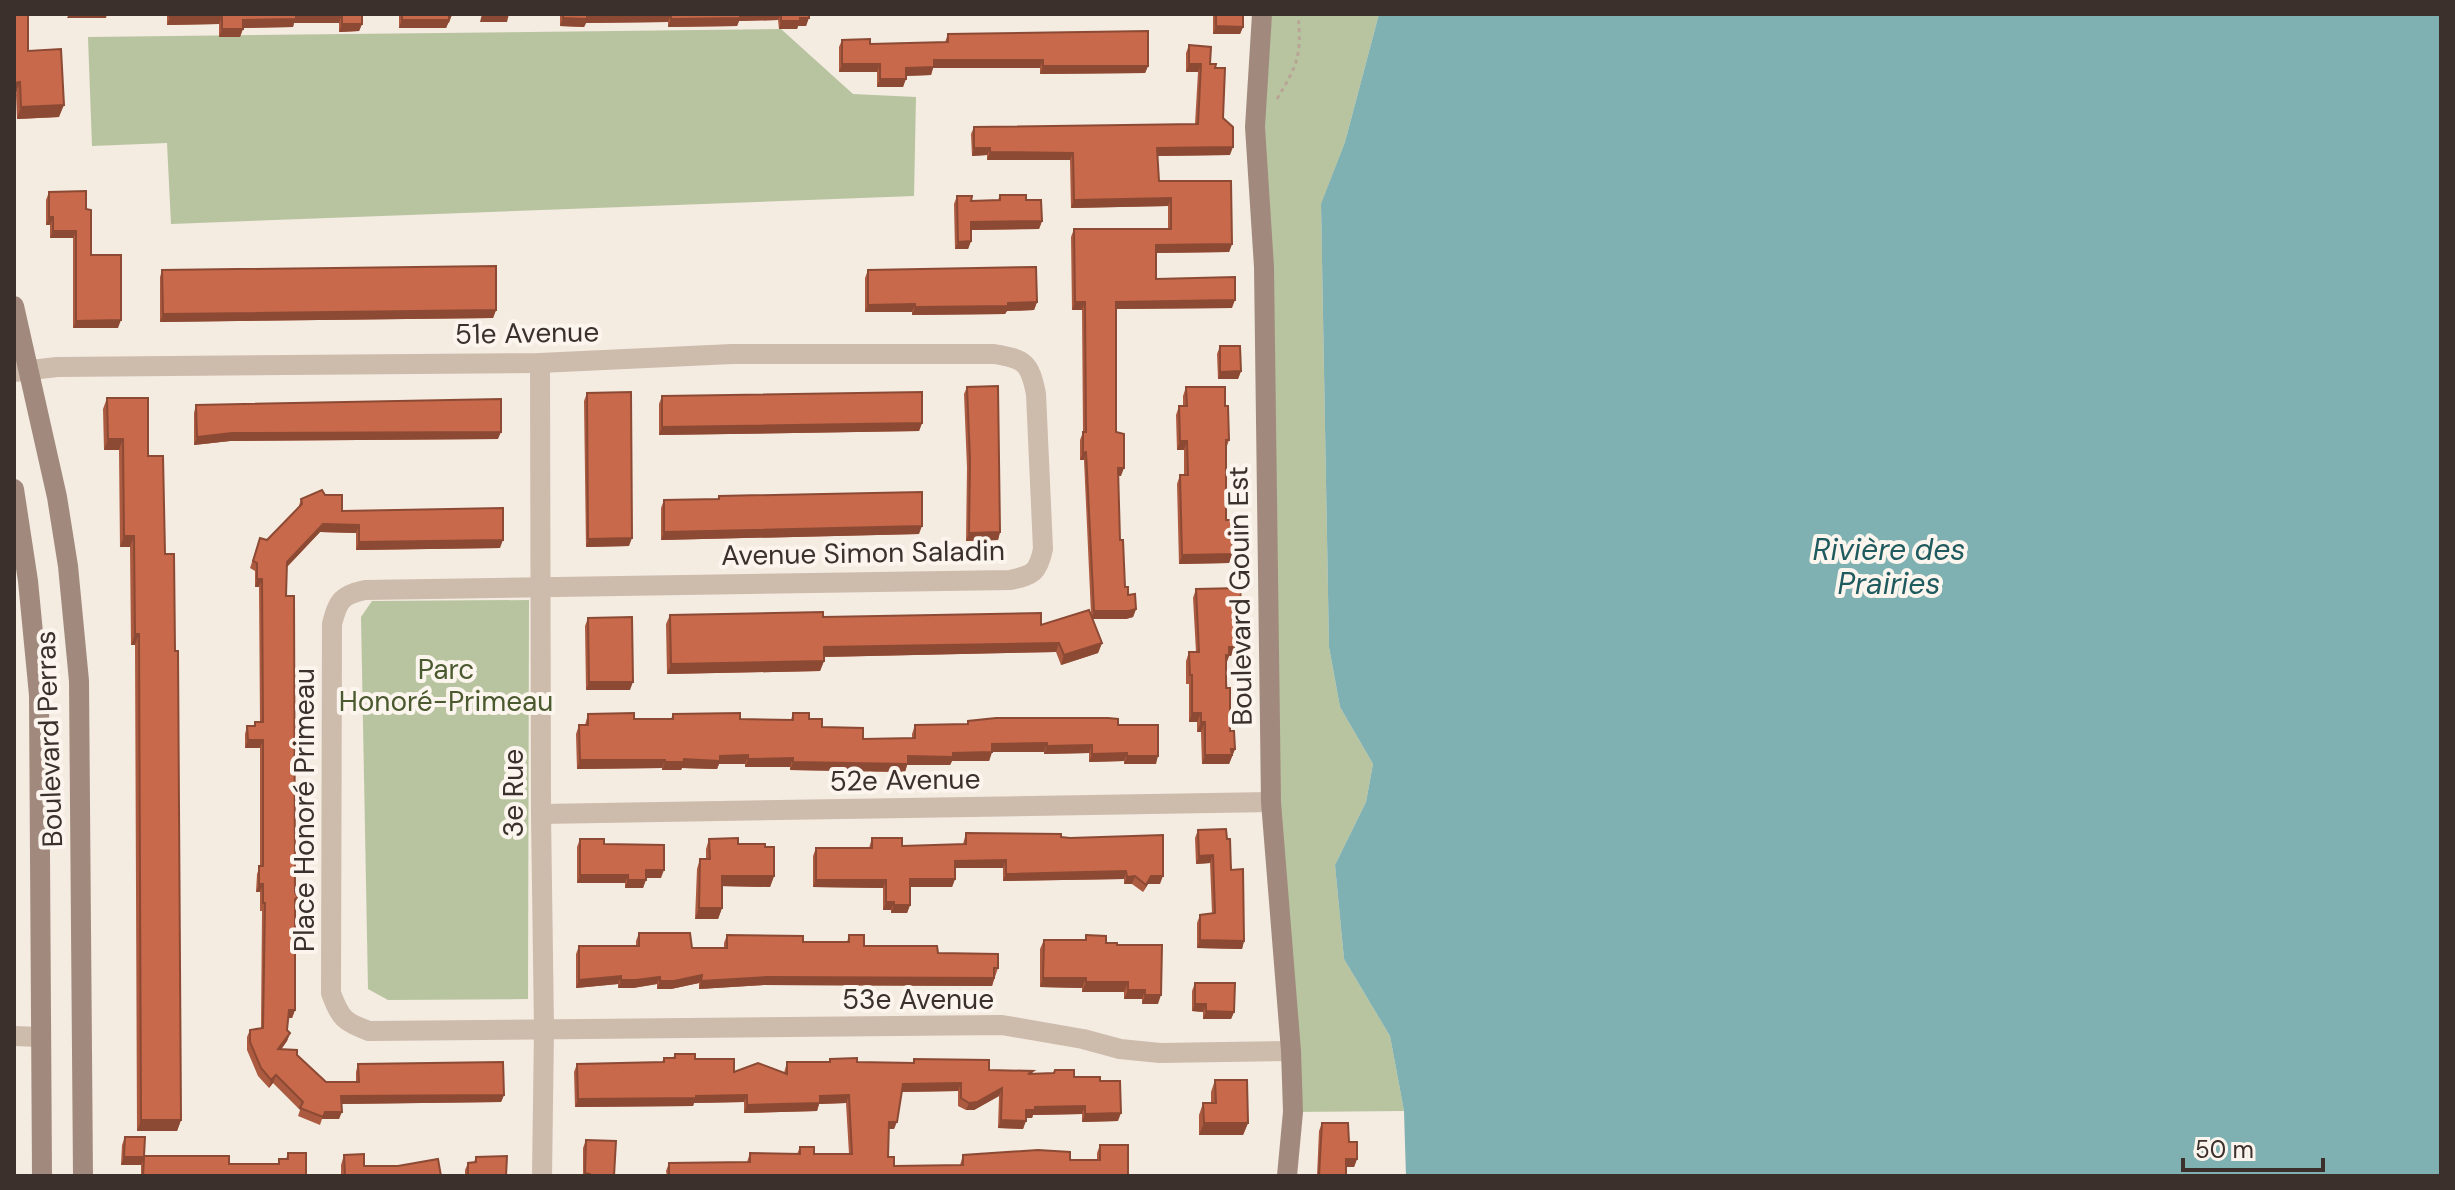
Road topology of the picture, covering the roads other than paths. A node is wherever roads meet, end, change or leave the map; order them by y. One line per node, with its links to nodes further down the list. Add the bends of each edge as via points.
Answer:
1 (1262, 14): 8 (main road, Boulevard Gouin Est, via 1255,127 1264,267)
2 (14, 306): 4 (main road, Boulevard Perras)
3 (540, 363): 4 (street, 51e Avenue); 5 (street, 51e Avenue, via 732,354 994,354 1016,358); 7 (street, 3e Rue)
4 (21, 371): 15 (main road, Boulevard Perras, via 57,497 79,681)
5 (1032, 375): 7 (street, Avenue Simon Saladin, via 1043,549 1040,564 1027,576)
6 (14, 489): 12 (main road, Boulevard Perras, via 39,695)
7 (541, 586): 9 (street, 3e Rue); 10 (street, Place Honoré Primeau, via 365,590 349,593 337,605 332,624 331,993 348,1024 369,1031)
8 (1271, 802): 9 (street, 52e Avenue); 13 (main road, Boulevard Gouin Est)
9 (541, 814): 10 (street, 3e Rue)
10 (544, 1029): 13 (street, 53e Avenue, via 1002,1025 1160,1053); 16 (street, 3e Rue)
11 (14, 1036): 12 (street)
12 (40, 1037): 14 (main road, Boulevard Perras)
13 (1291, 1051): 17 (main road, Boulevard Gouin Est)
14 (42, 1176)
15 (83, 1176)
16 (542, 1176)
17 (1287, 1176)

